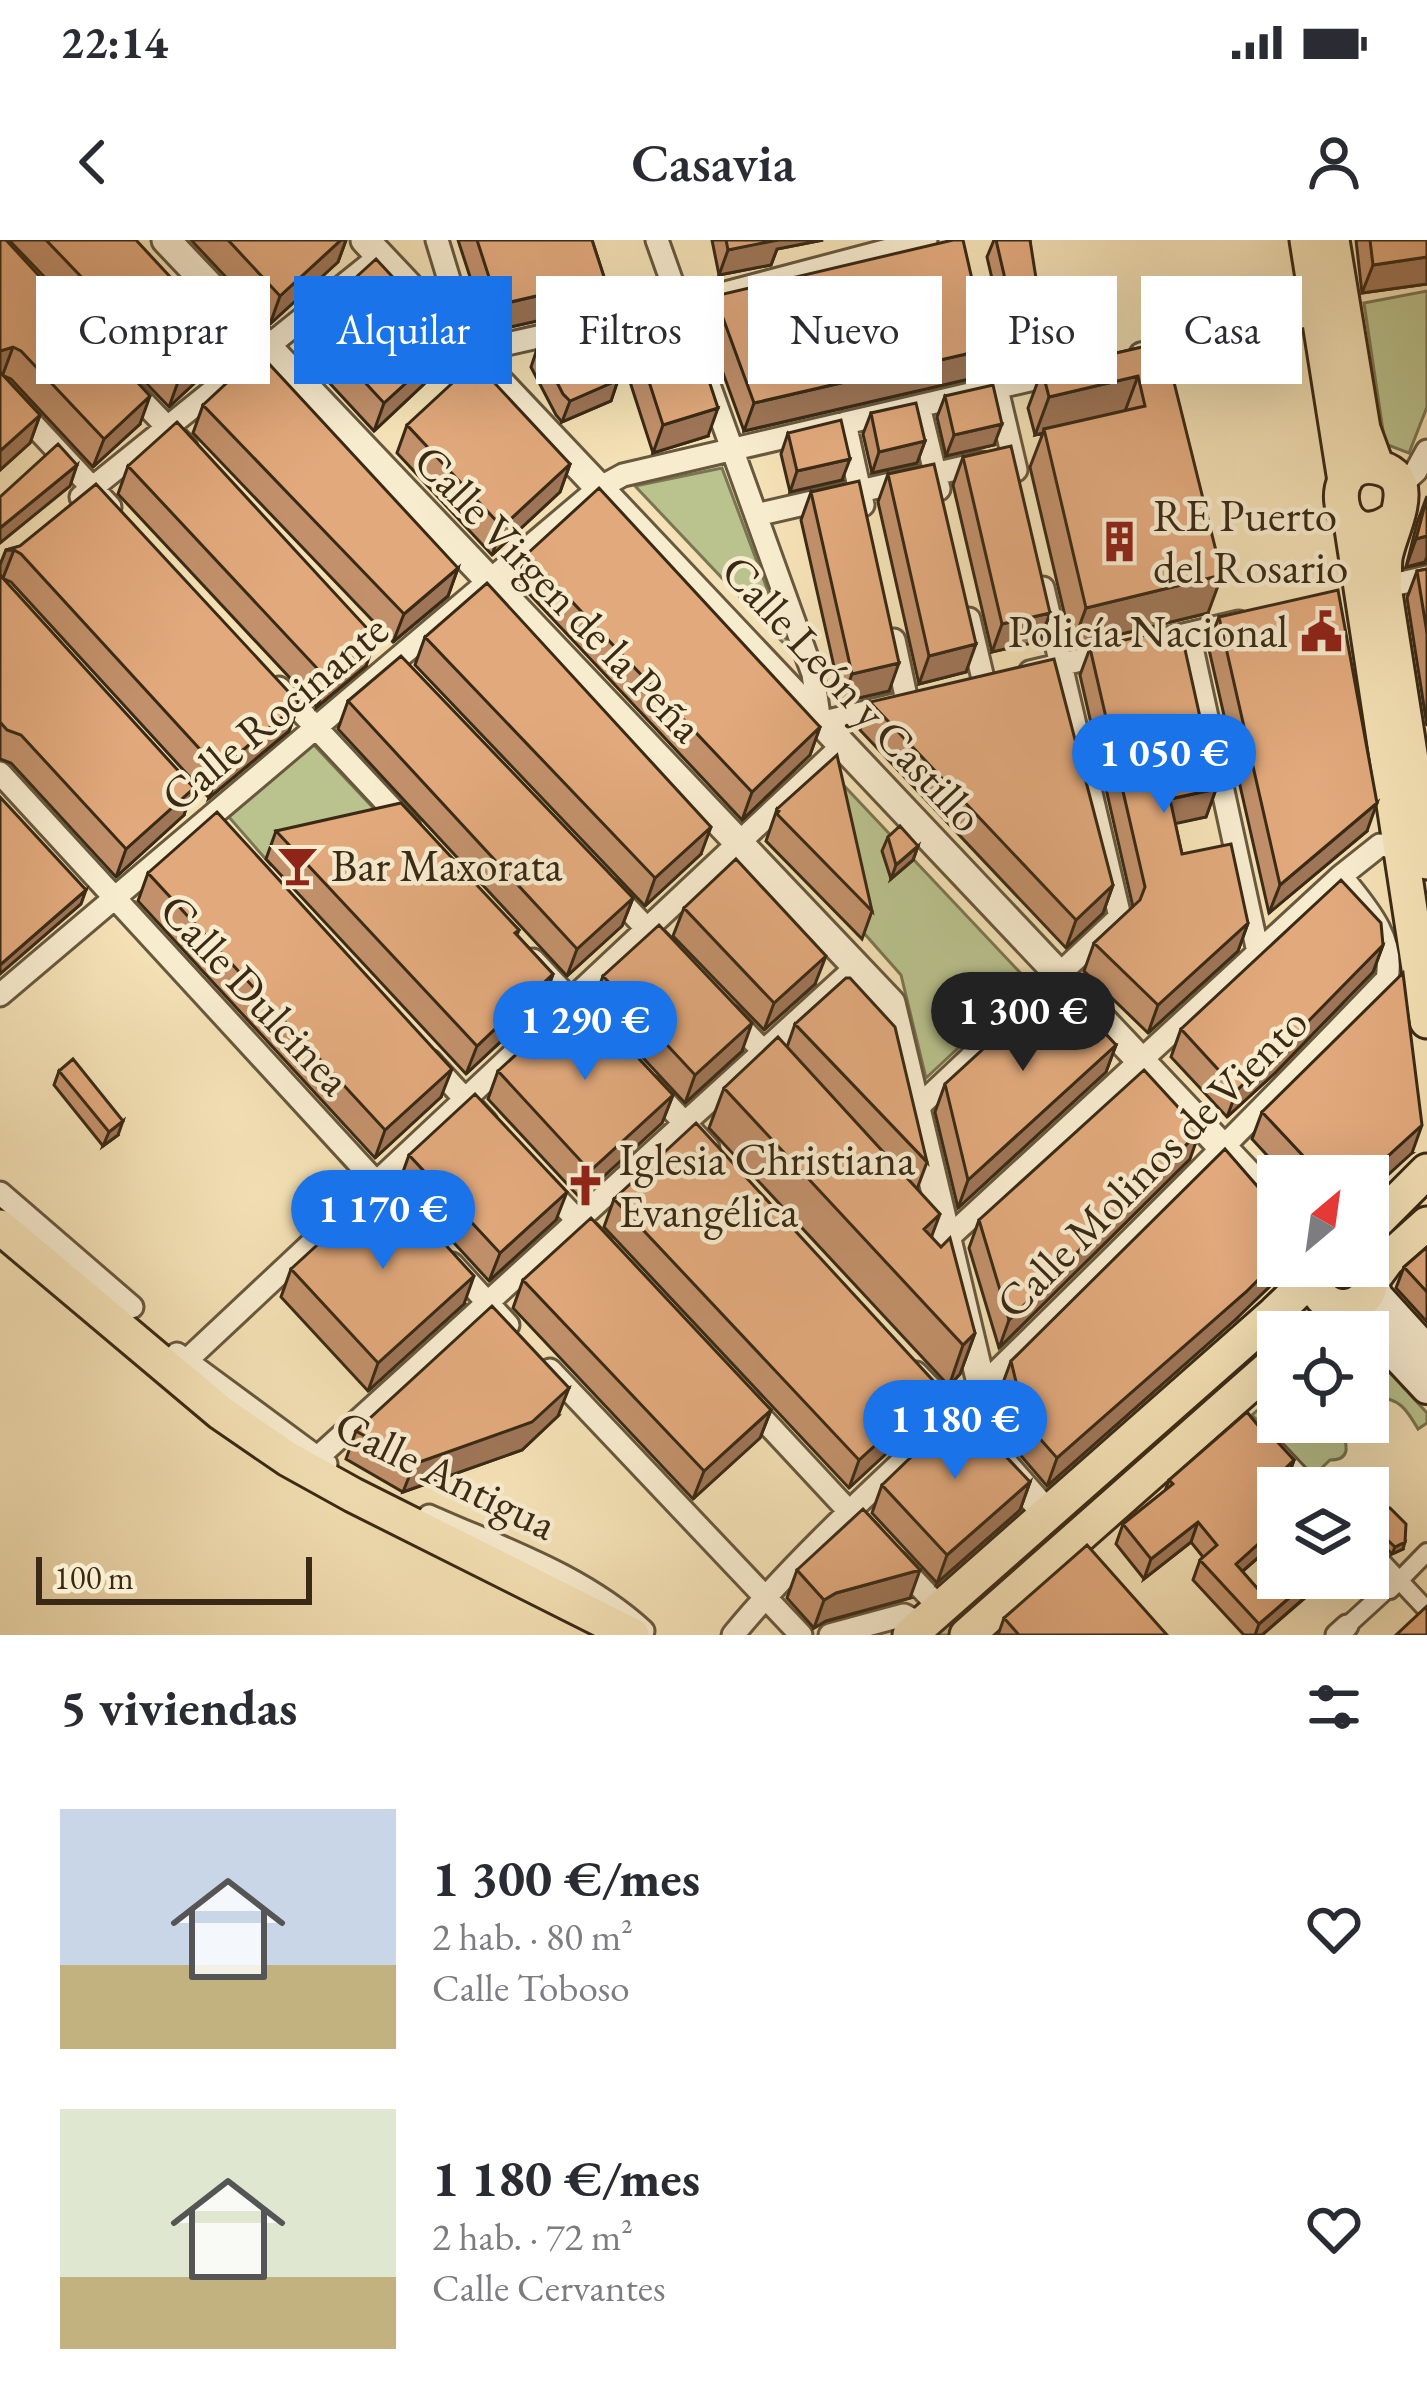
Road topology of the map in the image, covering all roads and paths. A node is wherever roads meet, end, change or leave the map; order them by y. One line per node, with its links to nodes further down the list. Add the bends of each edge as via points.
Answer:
1 (166, 240): 8 (street, Calle Virgen de la Peña)
2 (436, 240): 10 (street)
3 (658, 240): 11 (street)
4 (926, 240): 12 (street)
5 (1307, 240): 13 (main road)
6 (1332, 240): 36 (main road, via 1364,429)
7 (372, 248): 9 (street, Calle León y Castillo); 14 (street)
8 (200, 276)
9 (399, 276)
10 (447, 276)
11 (670, 276)
12 (724, 293)
13 (1318, 313): 16 (street); 33 (main road)
14 (270, 344)
15 (270, 350): 47 (street, Calle Virgen de la Peña)
16 (1117, 360)
17 (126, 384): 27 (street)
18 (221, 384): 27 (street)
19 (501, 384): 35 (street, Calle León y Castillo)
20 (708, 384): 28 (street)
21 (995, 384): 23 (street)
22 (1013, 384): 23 (street)
23 (996, 388): 25 (street); 30 (street)
24 (0, 389): 34 (street)
25 (919, 406): 26 (street); 32 (street)
26 (845, 423): 28 (street); 37 (street)
27 (168, 427): 31 (street); 34 (street)
28 (732, 449): 35 (street); 39 (street)
29 (1427, 451): 36 (street)
30 (1012, 456): 32 (street); 38 (street)
31 (200, 461)
32 (935, 473): 37 (street); 41 (street)
33 (1345, 481): 36 (main road, via 1364,467); 43 (main road, via 1340,502)
34 (92, 488): 40 (street); 42 (street)
35 (599, 488): 47 (street, Calle Rocinante); 55 (street, Calle León y Castillo)
36 (1390, 490): 43 (main road, via 1373,529); 49 (main road, via 1385,559)
37 (860, 491): 39 (street); 44 (street)
38 (1023, 502)
39 (756, 515): 55 (street, via 812,674)
40 (55, 518)
41 (946, 520)
42 (124, 522)
43 (1351, 522): 49 (main road)
44 (870, 538)
45 (1039, 572): 53 (street)
46 (1427, 577): 49 (street)
47 (490, 581): 56 (street, Calle Rocinante); 62 (street, Calle Virgen de la Peña)
48 (962, 590): 53 (street, via 974,685)
49 (1362, 592): 59 (main road); 64 (main road)
50 (886, 608): 55 (street, via 917,699)
51 (1250, 619): 52 (street)
52 (1189, 634): 53 (street); 70 (street)
53 (1061, 664): 73 (street, via 1120,917)
54 (268, 676): 56 (street)
55 (820, 723): 57 (street, Calle León y Castillo)
56 (316, 728): 61 (street, Calle Rocinante); 63 (street)
57 (842, 746): 62 (street); 73 (street, Calle León y Castillo)
58 (0, 773): 67 (street, Calle Dulcinea)
59 (1421, 791): 64 (main road)
60 (193, 800): 61 (street)
61 (214, 824): 67 (street, Calle Rocinante)
62 (738, 842): 68 (street); 72 (street, Calle Virgen de la Peña)
63 (427, 847)
64 (1413, 855): 65 (street, via 1379,845); 77 (main road)
65 (1341, 876): 70 (street); 88 (street, Calle Molinos de Viento, via 1377,921 1388,979)
66 (598, 879): 68 (street)
67 (115, 898): 74 (street, Calle Rocinante); 92 (street, Calle Dulcinea)
68 (646, 928): 71 (street); 75 (street)
69 (522, 949): 75 (street)
70 (1258, 952): 81 (street)
71 (675, 959)
72 (855, 968): 80 (street); 85 (street, Calle Virgen de la Peña, via 891,1004)
73 (1057, 974): 81 (street, Calle León y Castillo); 85 (street)
74 (0, 995)
75 (570, 1000): 78 (street); 84 (street)
76 (719, 1006): 80 (street)
77 (1427, 1022)
78 (599, 1031)
79 (416, 1046): 84 (street)
80 (764, 1052): 83 (street); 86 (street)
81 (1138, 1061): 88 (street, Calle León y Castillo); 100 (street)
82 (642, 1077): 86 (street)
83 (796, 1086)
84 (464, 1099): 87 (street); 92 (street)
85 (916, 1109): 100 (street)
86 (685, 1124): 89 (street); 98 (street)
87 (507, 1144)
88 (1224, 1149): 93 (street, Calle León y Castillo); 122 (street, Calle Molinos de Viento)
89 (718, 1158)
90 (1427, 1171): 96 (main road)
91 (536, 1175): 98 (street)
92 (376, 1181): 97 (street, Calle Dulcinea); 119 (street)
93 (1257, 1184)
94 (0, 1193): 111 (street)
95 (911, 1206): 100 (street)
96 (1389, 1208)
97 (408, 1216)
98 (579, 1221): 104 (street); 110 (street)
99 (0, 1223): 114 (main road); 140 (main road, via 221,1413 288,1459)
100 (944, 1226): 122 (street)
101 (1425, 1227): 105 (main road)
102 (0, 1244): 139 (main road, via 218,1423 289,1471)
103 (440, 1252): 110 (street)
104 (611, 1256)
105 (1389, 1259)
106 (1302, 1287): 131 (main road)
107 (1317, 1287): 112 (main road)
108 (1367, 1287): 112 (main road, via 1363,1299)
109 (1374, 1287): 117 (main road)
110 (489, 1304): 115 (street); 127 (street)
111 (132, 1307)
112 (1345, 1307): 113 (main road); 123 (main road)
113 (1340, 1311)
114 (154, 1337): 119 (street, Calle Antigua)
115 (521, 1339)
116 (895, 1349): 120 (street)
117 (1427, 1351)
118 (538, 1356): 134 (street)
119 (186, 1361): 127 (street, Calle Antigua)
120 (927, 1384): 122 (street, via 962,1392); 125 (street)
121 (1257, 1386): 138 (main road, via 1083,1547)
122 (981, 1387): 125 (street, Calle Molinos de Viento); 128 (street)
123 (1427, 1388)
124 (738, 1392): 130 (street)
125 (953, 1413): 128 (street); 130 (street, Calle Molinos de Viento)
126 (1271, 1443): 129 (street)
127 (316, 1458): 141 (street, Calle Antigua, via 567,1576)
128 (999, 1459): 131 (street)
129 (1293, 1467)
130 (849, 1511): 134 (street, Calle Molinos de Viento); 136 (street)
131 (1048, 1515): 136 (main road)
132 (1427, 1552): 133 (street)
133 (1390, 1588): 135 (street); 137 (street)
134 (766, 1599): 142 (street, Calle Molinos de Viento); 143 (street)
135 (1427, 1610)
136 (925, 1623): 144 (street, via 904,1615)
137 (1341, 1630)
138 (973, 1633)
139 (612, 1635)
140 (632, 1635)
141 (648, 1635)
142 (733, 1635)
143 (801, 1635)
144 (830, 1635)

